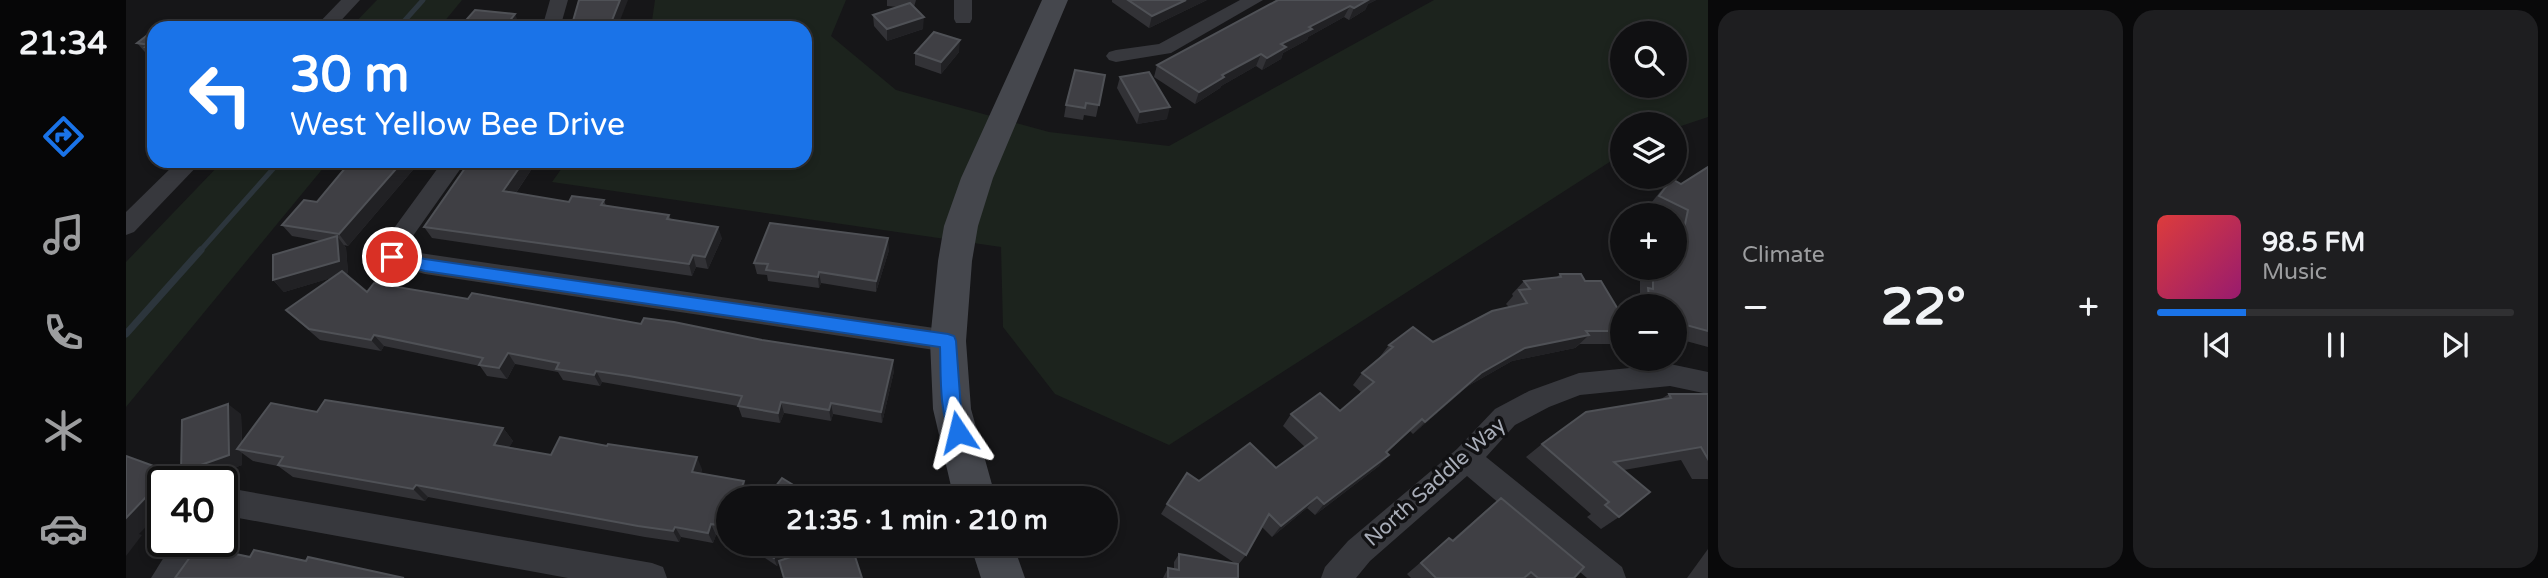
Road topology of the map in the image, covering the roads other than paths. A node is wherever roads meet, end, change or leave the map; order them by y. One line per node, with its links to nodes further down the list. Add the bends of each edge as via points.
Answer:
1 (351, 0): 7 (street)
2 (559, 0): 8 (street)
3 (963, 0): 6 (street)
4 (1055, 0): 13 (street, via 977,178 961,226)
5 (1254, 0): 9 (street, via 1164,49)
6 (963, 19)
7 (330, 21)
8 (553, 21)
9 (1116, 57)
10 (184, 168): 12 (street)
11 (450, 168): 13 (street, via 397,241 392,257)
12 (126, 226)
13 (948, 341): 16 (street, via 952,409)
14 (1708, 383): 15 (street, North Saddle Way, via 1670,375 1579,384 1504,417)
15 (1468, 458): 23 (street, North Saddle Way, via 1359,551); 24 (street)
16 (972, 486)
17 (238, 504): 21 (street)
18 (995, 556): 22 (street)
19 (181, 557): 20 (street)
20 (166, 578)
21 (652, 578)
22 (1003, 578)
23 (1336, 578)
24 (1611, 578)

